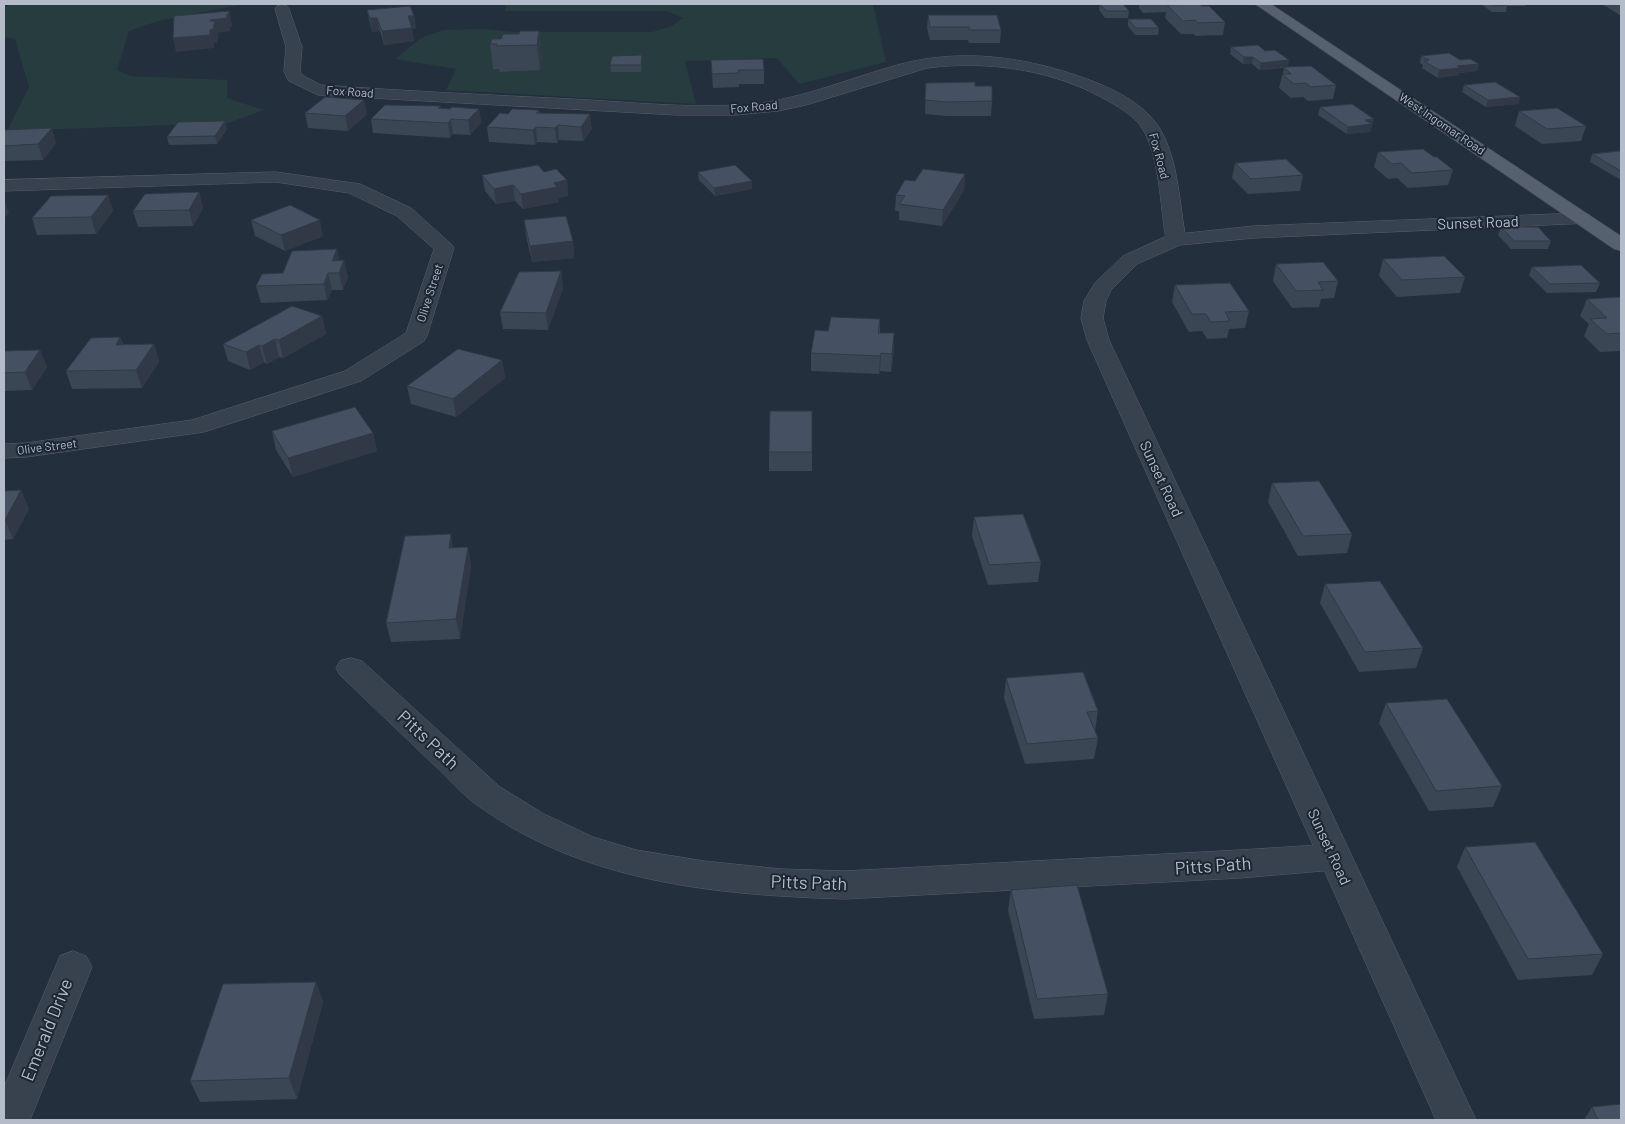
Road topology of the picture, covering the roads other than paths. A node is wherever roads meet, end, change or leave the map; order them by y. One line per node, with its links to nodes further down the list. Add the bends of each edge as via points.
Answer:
1 (1262, 4): 4 (main road, West Ingomar Road)
2 (282, 9): 5 (street, Fox Road, via 294,47 292,71 295,78 318,90 628,107 757,109 818,97 927,63 952,60 998,62 1053,73 1109,95 1134,111 1152,128)
3 (4, 186): 7 (street, Olive Street, via 276,177 343,186 404,212 444,248 416,336 353,376 195,428)
4 (1584, 219): 5 (street, Sunset Road, via 1254,232); 6 (main road, West Ingomar Road)
5 (1176, 239): 9 (street, Sunset Road, via 1130,260 1114,274 1102,287 1092,318 1102,349)
6 (1621, 245)
7 (4, 451)
8 (351, 668): 9 (street, Pitts Path, via 488,796 582,847 636,864 781,884 845,885)
9 (1334, 857): 12 (street, Sunset Road)
10 (73, 967): 11 (street, Emerald Drive)
11 (10, 1120)
12 (1456, 1120)

